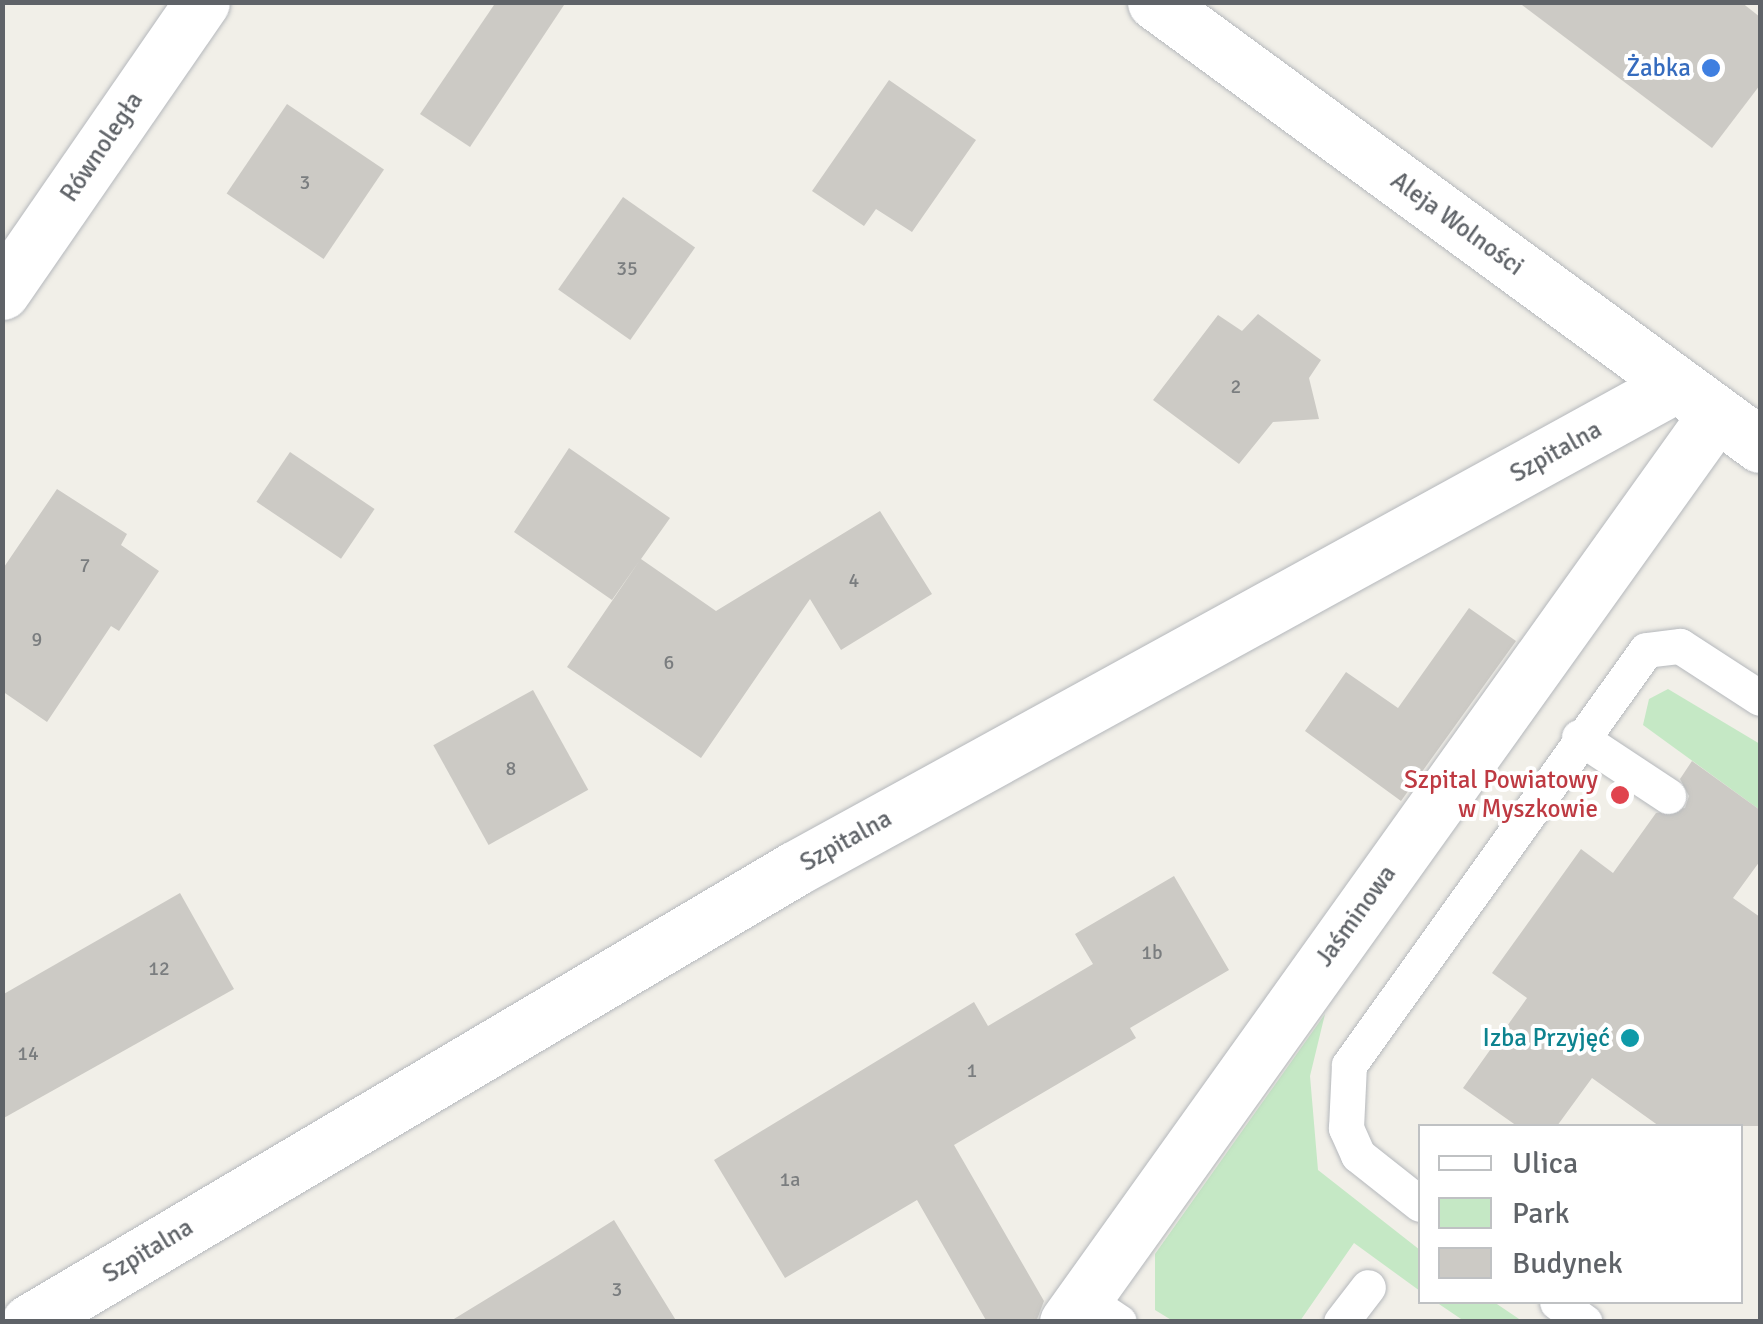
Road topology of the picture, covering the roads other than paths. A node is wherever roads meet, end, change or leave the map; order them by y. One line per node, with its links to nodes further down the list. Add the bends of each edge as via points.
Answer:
1 (202, 2): 3 (street, Równoległa)
2 (1155, 2): 4 (street, Aleja Wolności)
3 (2, 292)
4 (1696, 399): 5 (street, Aleja Wolności); 12 (street, Jaśminowa); 13 (street, Szpitalna, via 794,870)
5 (1760, 446)
6 (1760, 698): 7 (lane, via 1696,654 1664,644 1630,664)
7 (1579, 737): 8 (lane); 9 (lane, via 1349,1065 1344,1111 1358,1156)
8 (1668, 796)
9 (1418, 1202)
10 (1368, 1287): 14 (lane)
11 (1560, 1304): 15 (lane)
12 (1090, 1314)
13 (29, 1322)
14 (1341, 1322)
15 (1586, 1322)

